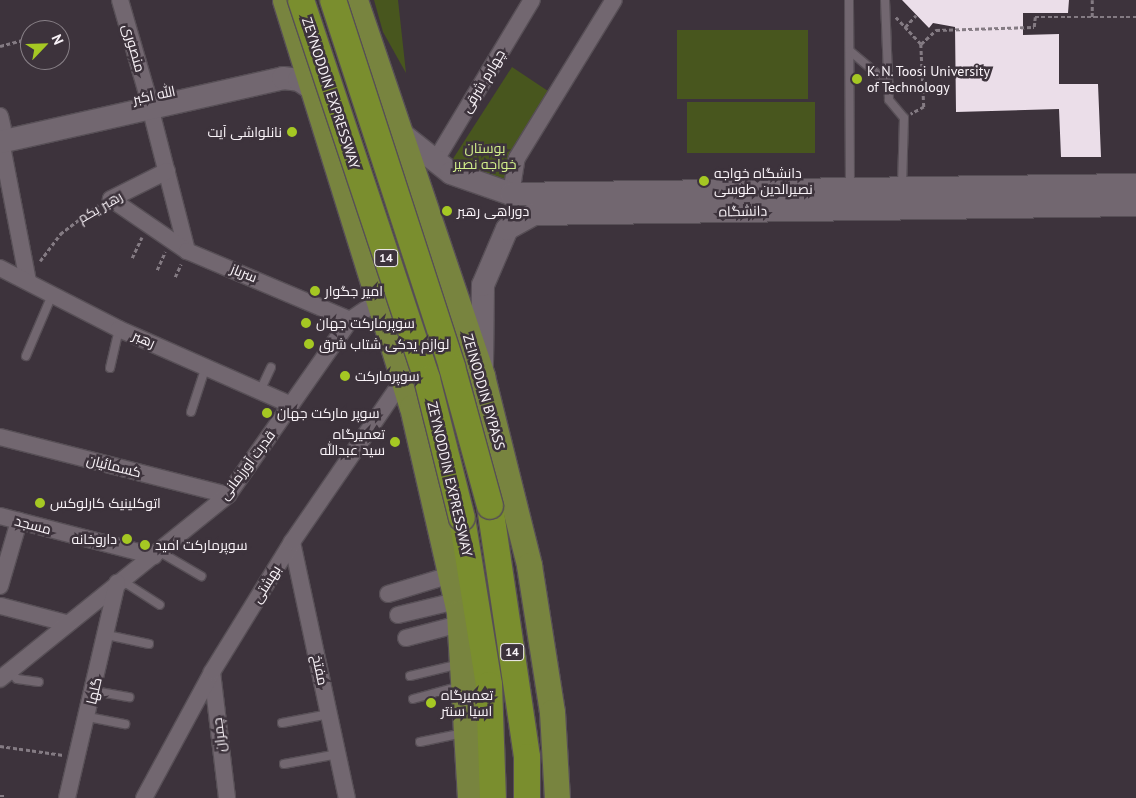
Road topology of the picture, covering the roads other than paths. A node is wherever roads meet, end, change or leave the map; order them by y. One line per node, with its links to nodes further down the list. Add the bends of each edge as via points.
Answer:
1 (120, 0): 14 (street, منصوری)
2 (285, 0): 10 (main road)
3 (301, 0): 86 (highway, ZEYNODDIN EXPRESSWAY / 14, bridge, via 427,379 462,518 489,685)
4 (333, 0): 87 (highway, ZEYNODDIN EXPRESSWAY / 14, bridge, via 452,367 490,506 527,757)
5 (355, 0): 16 (main road, ZEINODDIN BYPASS)
6 (532, 0): 17 (street, چهارم شرقی)
7 (614, 0): 22 (street, via 517,158)
8 (849, 0): 11 (lane)
9 (885, 2): 12 (lane)
10 (300, 48): 13 (main road); 14 (main road, الله اکبر, via 280,68)
11 (850, 51): 12 (lane); 21 (lane)
12 (888, 84): 20 (lane, via 889,100 904,118)
13 (314, 90): 14 (main road, via 300,80 283,78); 32 (main road)
14 (149, 102): 15 (main road, الله اکبر); 18 (street)
15 (1, 131): 29 (street)
16 (399, 132): 17 (main road, دانشگاه); 31 (main road, ZEINODDIN BYPASS)
17 (434, 163): 22 (main road, دانشگاه)
18 (167, 171): 23 (street, رهبر یکم); 27 (street)
19 (1136, 185): 20 (main road, دانشگاه)
20 (902, 189): 24 (main road, دانشگاه)
21 (850, 190): 24 (main road, دانشگاه); 25 (main road, دانشگاه)
22 (511, 194): 25 (main road, دانشگاه)
23 (111, 199): 27 (street, سرباز)
24 (878, 199): 25 (main road, دانشگاه); 26 (main road, دانشگاه)
25 (720, 201): 39 (main road, دانشگاه, via 534,214 519,220 507,229 483,285)
26 (1136, 205)
27 (187, 251): 33 (street, سرباز)
28 (0, 268): 29 (street, رهبر)
29 (28, 282): 30 (street, رهبر)
30 (52, 295): 34 (street, رهبر); 35 (lane)
31 (456, 297): 32 (main road, via 452,345 444,354 428,360 409,354); 39 (main road, ZEINODDIN BYPASS)
32 (380, 300): 33 (street); 40 (main road)
33 (350, 320): 42 (street, قدرت آورزمانی)
34 (120, 329): 36 (street, رهبر); 38 (lane)
35 (26, 356)
36 (206, 366): 41 (street, رهبر); 43 (lane)
37 (271, 367): 41 (lane)
38 (110, 368)
39 (482, 376): 88 (main road, ZEINODDIN BYPASS, via 529,565 552,712)
40 (403, 380): 48 (street, بهشتی); 50 (main road)
41 (260, 391): 42 (street, رهبر)
42 (291, 405): 45 (street, قدرت آورزمانی)
43 (190, 412)
44 (0, 437): 45 (street, کسمائیان)
45 (228, 494): 49 (street, قدرت آورزمانی)
46 (0, 516): 47 (street, مسجد)
47 (19, 521): 49 (street, مسجد); 53 (street)
48 (292, 542): 65 (street, بهشتی); 73 (street, مفتخ)
49 (157, 554): 51 (lane); 52 (street, قدرت آورزمانی)
50 (450, 575): 54 (street); 58 (main road)
51 (201, 576)
52 (119, 582): 55 (lane); 57 (street, قدرت آورزمانی); 60 (street, گلها)
53 (0, 586)
54 (388, 594)
55 (160, 605)
56 (1, 606): 61 (street)
57 (82, 609): 60 (street, via 99,609); 61 (street, قدرت آورزمانی)
58 (458, 613): 59 (street); 63 (street); 67 (main road)
59 (398, 615)
60 (110, 618): 62 (street, گلها)
61 (66, 623): 66 (street, قدرت آورزمانی)
62 (107, 635): 64 (lane); 70 (street, گلها)
63 (406, 638)
64 (149, 644)
65 (212, 672): 82 (street, بهشتی); 83 (street, چمران)
66 (5, 675): 69 (lane)
67 (462, 675): 68 (lane); 72 (lane); 77 (main road)
68 (410, 676)
69 (38, 682)
70 (94, 691): 71 (lane); 74 (street, گلها)
71 (129, 697)
72 (413, 699)
73 (329, 714): 75 (lane); 79 (street, مفتخ)
74 (88, 717): 76 (lane); 81 (street, گلها)
75 (282, 723)
76 (125, 724)
77 (466, 733): 78 (lane); 85 (main road)
78 (420, 742)
79 (338, 754): 80 (lane); 84 (street, مفتخ)
80 (284, 764)
81 (68, 798)
82 (144, 798)
83 (227, 798)
84 (347, 798)
85 (470, 798)
86 (493, 798)
87 (527, 798)
88 (557, 798)

